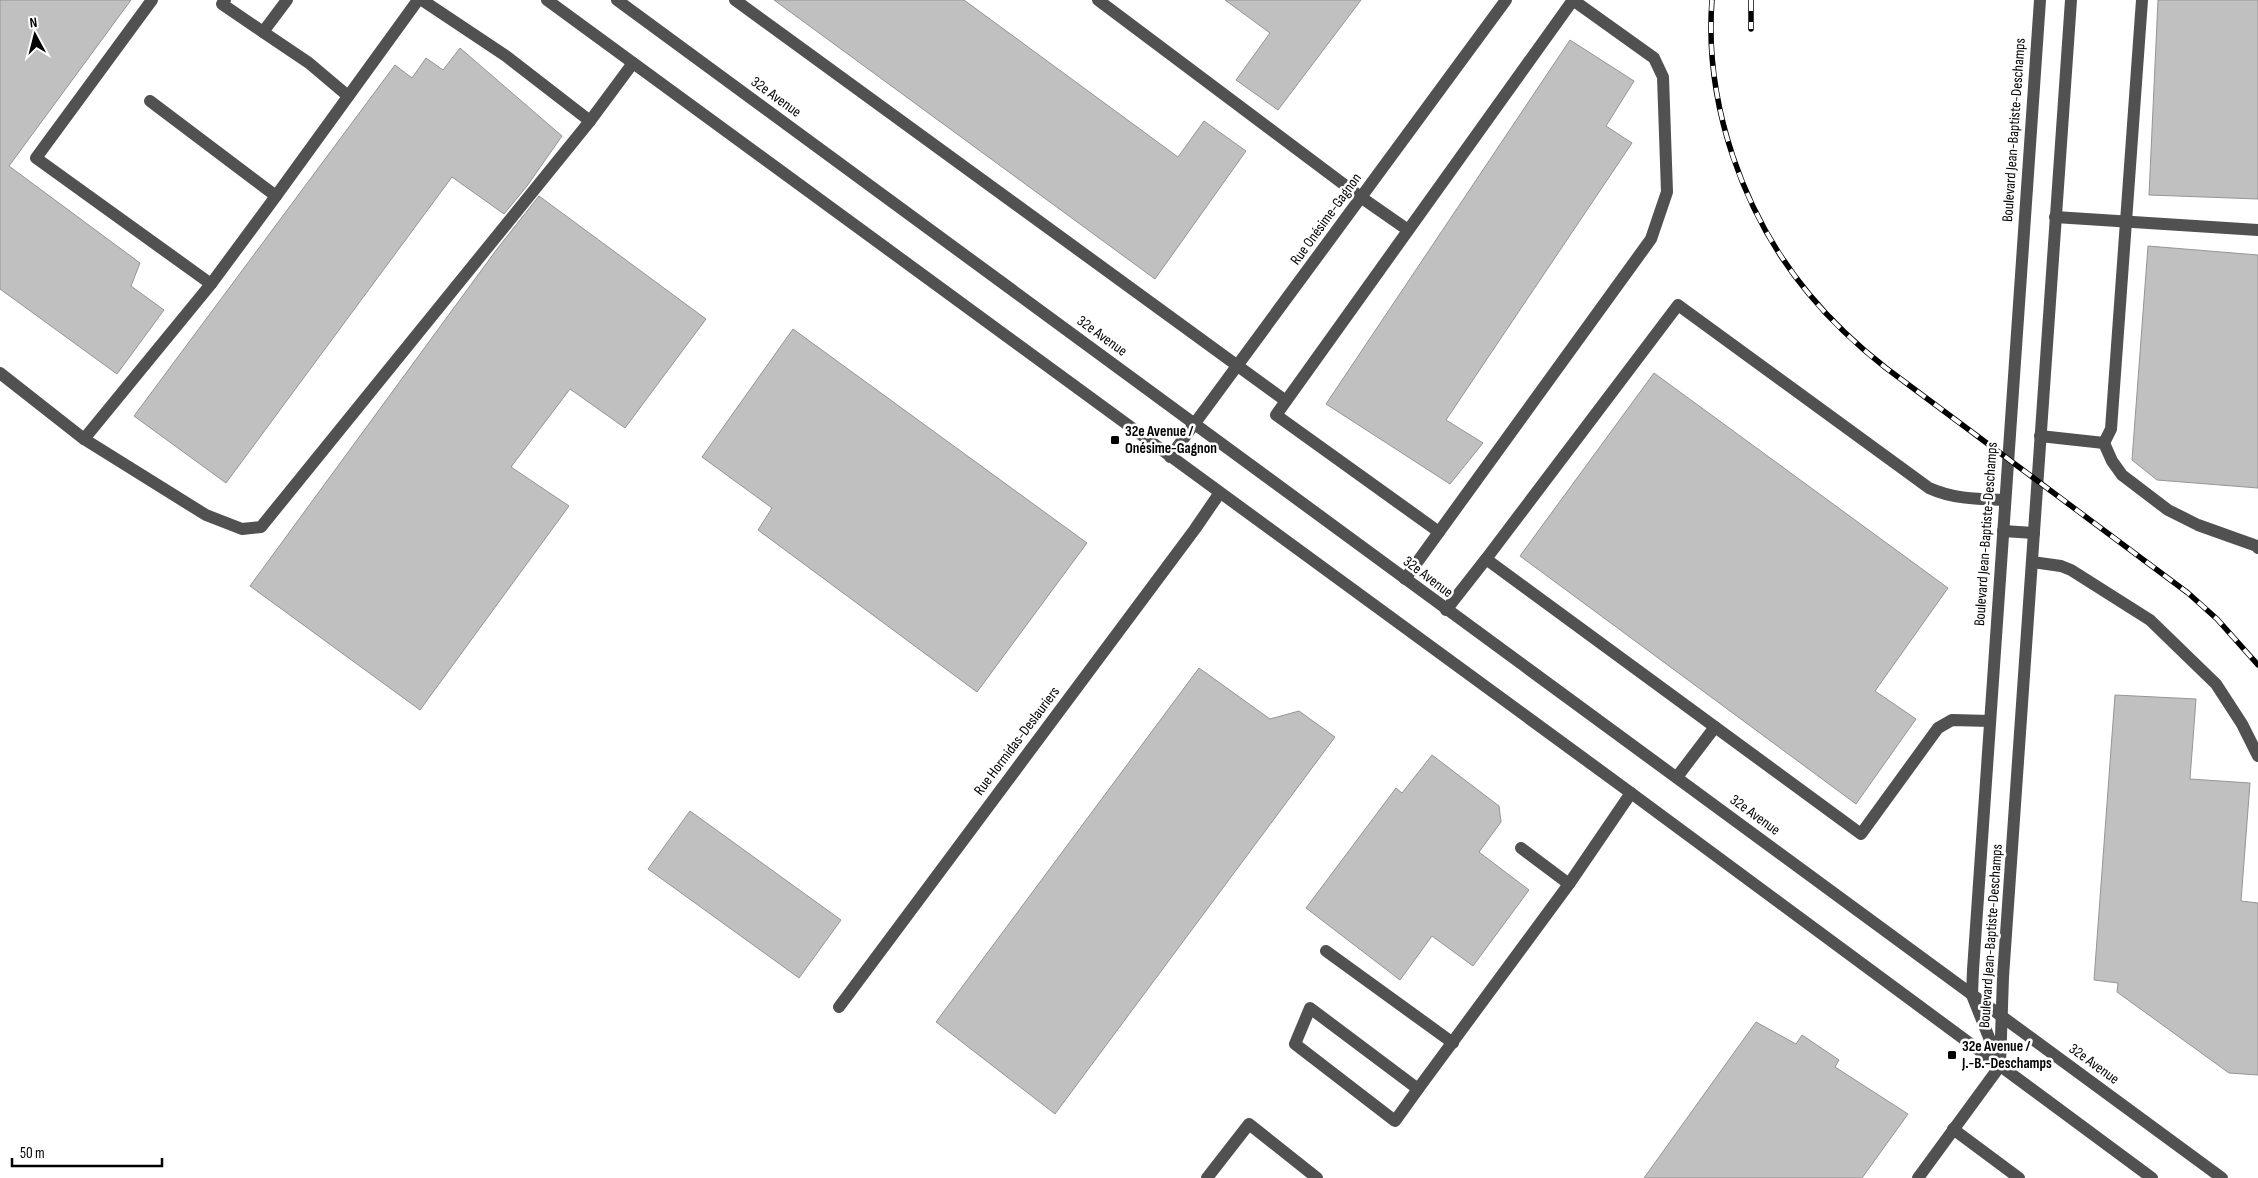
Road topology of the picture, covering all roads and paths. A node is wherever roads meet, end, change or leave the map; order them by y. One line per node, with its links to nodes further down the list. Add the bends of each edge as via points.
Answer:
1 (152, 0): 26 (street, via 36,158)
2 (225, 0): 15 (street, via 222,4)
3 (287, 0): 15 (street)
4 (418, 0): 17 (street)
5 (422, 0): 19 (street, via 506,56)
6 (547, 0): 16 (street)
7 (735, 0): 27 (street)
8 (1098, 0): 21 (street)
9 (1506, 0): 21 (street, Rue Onésime-Gagnon)
10 (1573, 0): 24 (street); 38 (street, via 1654,58 1659,65 1663,77 1667,192 1651,239)
11 (2040, 0): 36 (street, Boulevard Jean-Baptiste-Deschamps)
12 (2070, 0): 22 (street, Boulevard Jean-Baptiste-Deschamps)
13 (2142, 0): 23 (street)
14 (624, 2): 30 (street, 32e Avenue)
15 (264, 32): 17 (street, via 309,63)
16 (633, 63): 19 (street); 34 (street)
17 (348, 96): 20 (street)
18 (150, 101): 20 (street)
19 (590, 121): 32 (street, via 261,527 242,529 206,515)
20 (276, 196): 26 (street)
21 (1362, 198): 24 (street); 27 (street, Rue Onésime-Gagnon)
22 (2055, 217): 23 (street); 31 (street, Boulevard Jean-Baptiste-Deschamps)
23 (2127, 221): 25 (street); 33 (street, via 2111,430)
24 (1408, 230): 29 (street)
25 (2258, 230)
26 (211, 284): 32 (street)
27 (1238, 366): 29 (street); 30 (street, Rue Onésime-Gagnon)
28 (0, 373): 32 (street)
29 (1286, 401): 38 (street, via 1276,415)
30 (1195, 425): 34 (street, Rue Onésime-Gagnon); 43 (street, 32e Avenue)
31 (2040, 436): 33 (street); 39 (street, Boulevard Jean-Baptiste-Deschamps)
32 (84, 439)
33 (2104, 443): 40 (street, via 2122,476 2168,510)
34 (1170, 457): 35 (street)
35 (1219, 494): 49 (street); 54 (street, Rue Hormidas-Deslauriers)
36 (2005, 500): 37 (street, Boulevard Jean-Baptiste-Deschamps); 41 (street, via 1961,498 1929,488 1678,305)
37 (2003, 531): 39 (street); 45 (street, Boulevard Jean-Baptiste-Deschamps)
38 (1439, 532): 43 (street)
39 (2034, 533): 42 (street, Boulevard Jean-Baptiste-Deschamps)
40 (2258, 548)
41 (1486, 559): 44 (street); 46 (street)
42 (2032, 562): 47 (street, via 2071,570 2150,620 2216,684); 55 (street, Boulevard Jean-Baptiste-Deschamps)
43 (1405, 579): 44 (street, 32e Avenue)
44 (1446, 610): 48 (street, 32e Avenue)
45 (1990, 721): 46 (street, via 1952,720 1938,728 1861,834); 53 (street, Boulevard Jean-Baptiste-Deschamps)
46 (1715, 727): 48 (street)
47 (2258, 756)
48 (1676, 777): 53 (street, 32e Avenue)
49 (1631, 793): 51 (street); 57 (street)
50 (1521, 848): 51 (street)
51 (1569, 884): 56 (street)
52 (1326, 951): 56 (street)
53 (1972, 995): 55 (street, 32e Avenue); 57 (street, Boulevard Jean-Baptiste-Deschamps)
54 (839, 1007)
55 (2001, 1016): 57 (street, Boulevard Jean-Baptiste-Deschamps); 65 (street, 32e Avenue)
56 (1453, 1043): 58 (street)
57 (2000, 1066): 59 (street); 64 (street)
58 (1418, 1089): 58 (street, via 1403,1077 1310,1008 1295,1044 1395,1120)
59 (1953, 1129): 62 (street); 63 (street)
60 (1207, 1178): 61 (street, via 1249,1124)
61 (1317, 1178)
62 (1918, 1178)
63 (2020, 1178)
64 (2152, 1178)
65 (2222, 1178)

